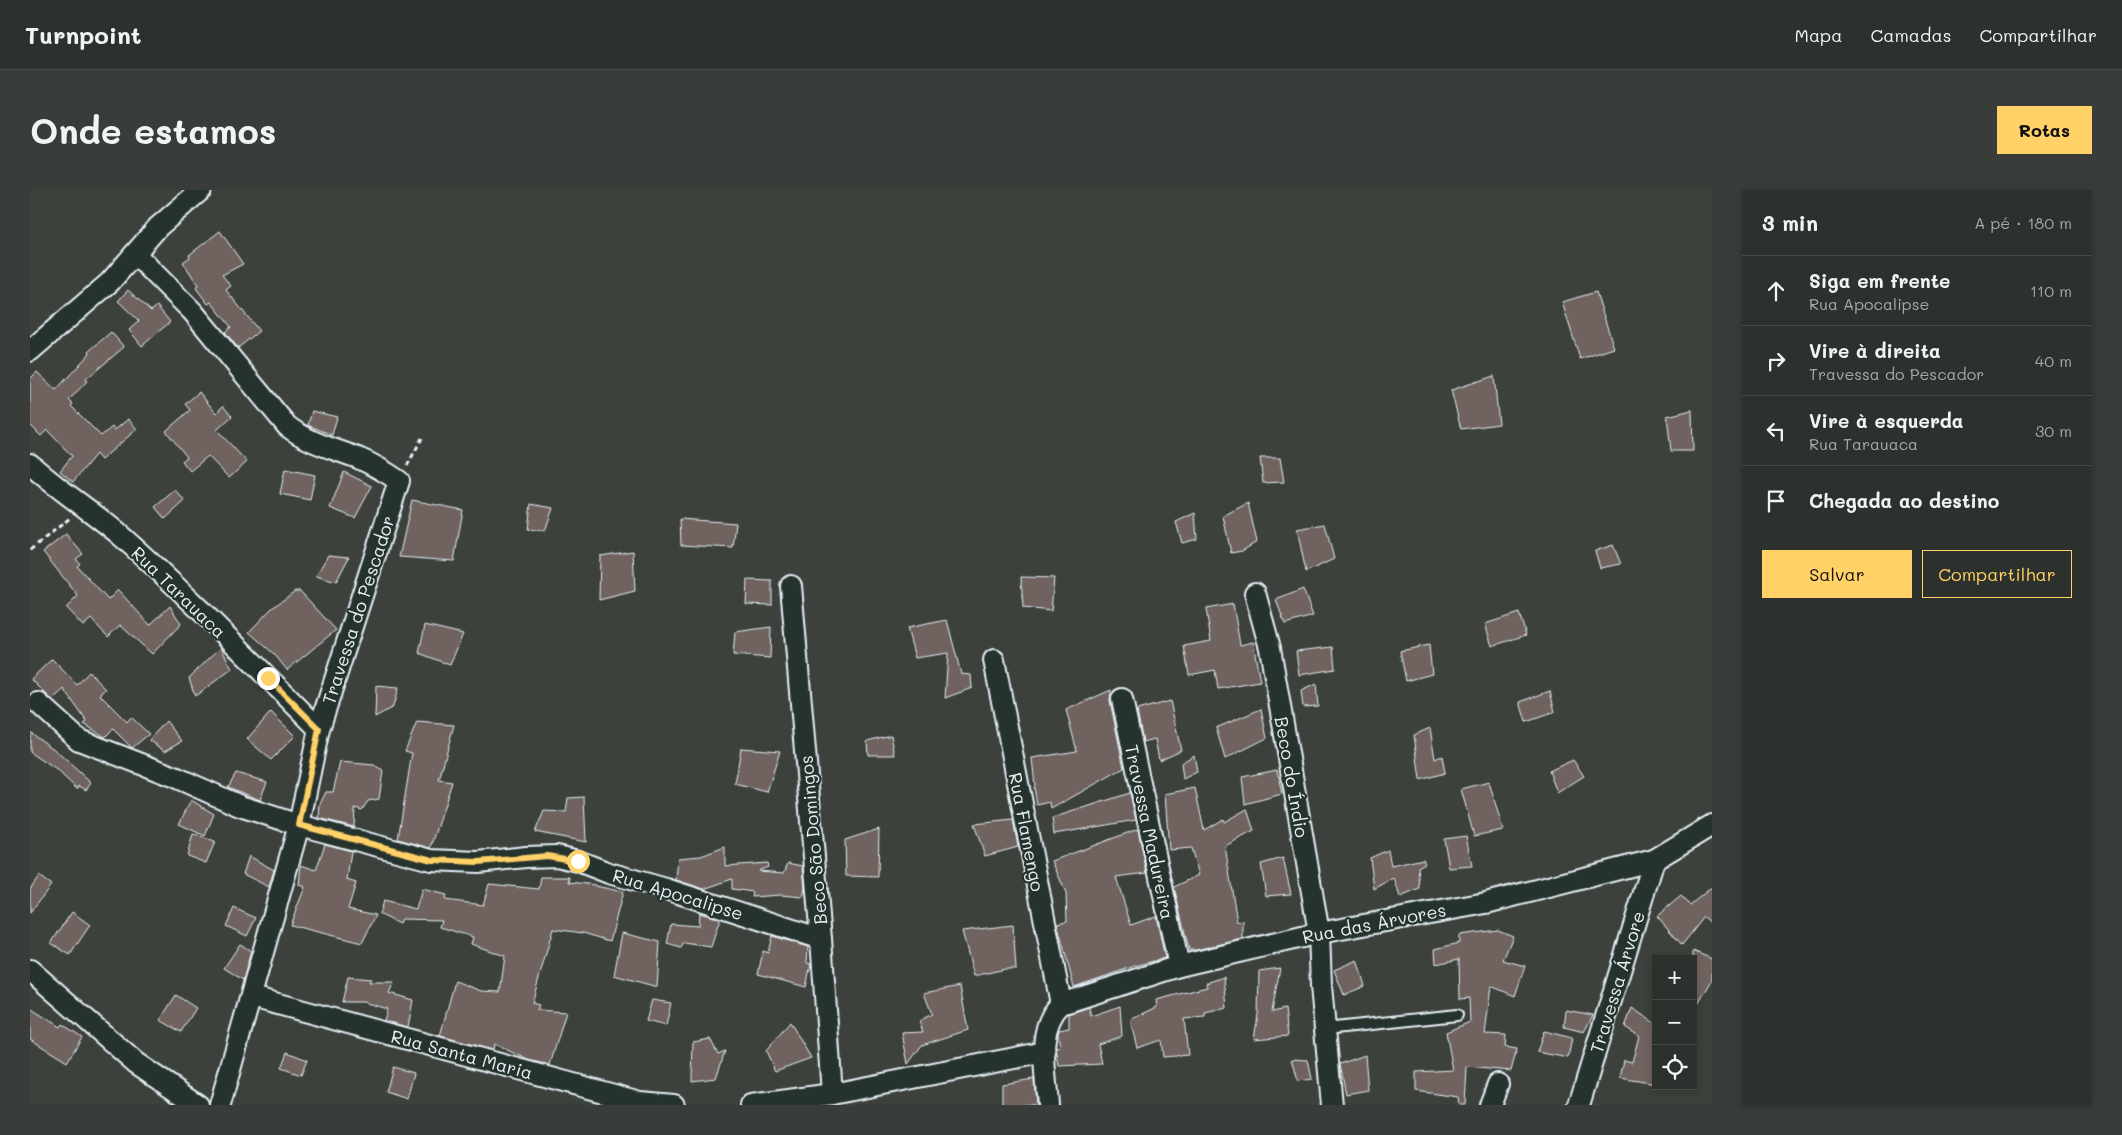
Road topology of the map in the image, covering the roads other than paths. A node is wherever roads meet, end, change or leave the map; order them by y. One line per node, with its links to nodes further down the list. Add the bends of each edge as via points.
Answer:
1 (201, 190): 2 (street, via 158,227)
2 (135, 254): 3 (street, via 110,282); 10 (street, Travessa do Pescador, via 193,312 286,426 299,436 357,458 399,481)
3 (30, 351)
4 (30, 464): 10 (street, Rua Tarauaca, via 118,534 162,574)
5 (791, 586): 15 (street, Beco São Domingos)
6 (1255, 593): 14 (street, Beco do Índio, via 1270,648)
7 (994, 660): 19 (street, Rua Flamengo)
8 (1122, 699): 16 (street, Travessa Madureira)
9 (38, 703): 11 (street, Rua Apocalipse, via 79,740 240,806)
10 (319, 729): 11 (street, Travessa do Pescador)
11 (299, 825): 15 (street, Rua Apocalipse, via 432,860 478,862 557,856); 18 (street, Travessa do Pescador)
12 (1712, 825): 13 (street, Rua das Árvores)
13 (1654, 860): 14 (street, Rua das Árvores, via 1486,902); 32 (street, Travessa Árvore)
14 (1319, 932): 16 (street, Rua das Árvores); 21 (street, Beco do Índio)
15 (821, 939): 24 (street, Beco São Domingos)
16 (1179, 966): 19 (street, Rua das Árvores)
17 (30, 970): 25 (street, via 136,1063)
18 (252, 997): 26 (street, Travessa do Pescador); 27 (street, Rua Santa Maria, via 640,1102)
19 (1061, 1004): 22 (street, via 1052,1015)
20 (1457, 1015): 21 (lane)
21 (1325, 1029): 30 (street, Beco do Índio)
22 (1044, 1052): 24 (street); 29 (street)
23 (1498, 1084): 31 (street)
24 (832, 1094): 28 (street)
25 (198, 1105)
26 (220, 1105)
27 (674, 1105)
28 (751, 1105)
29 (1048, 1105)
30 (1332, 1105)
31 (1490, 1105)
32 (1579, 1105)

